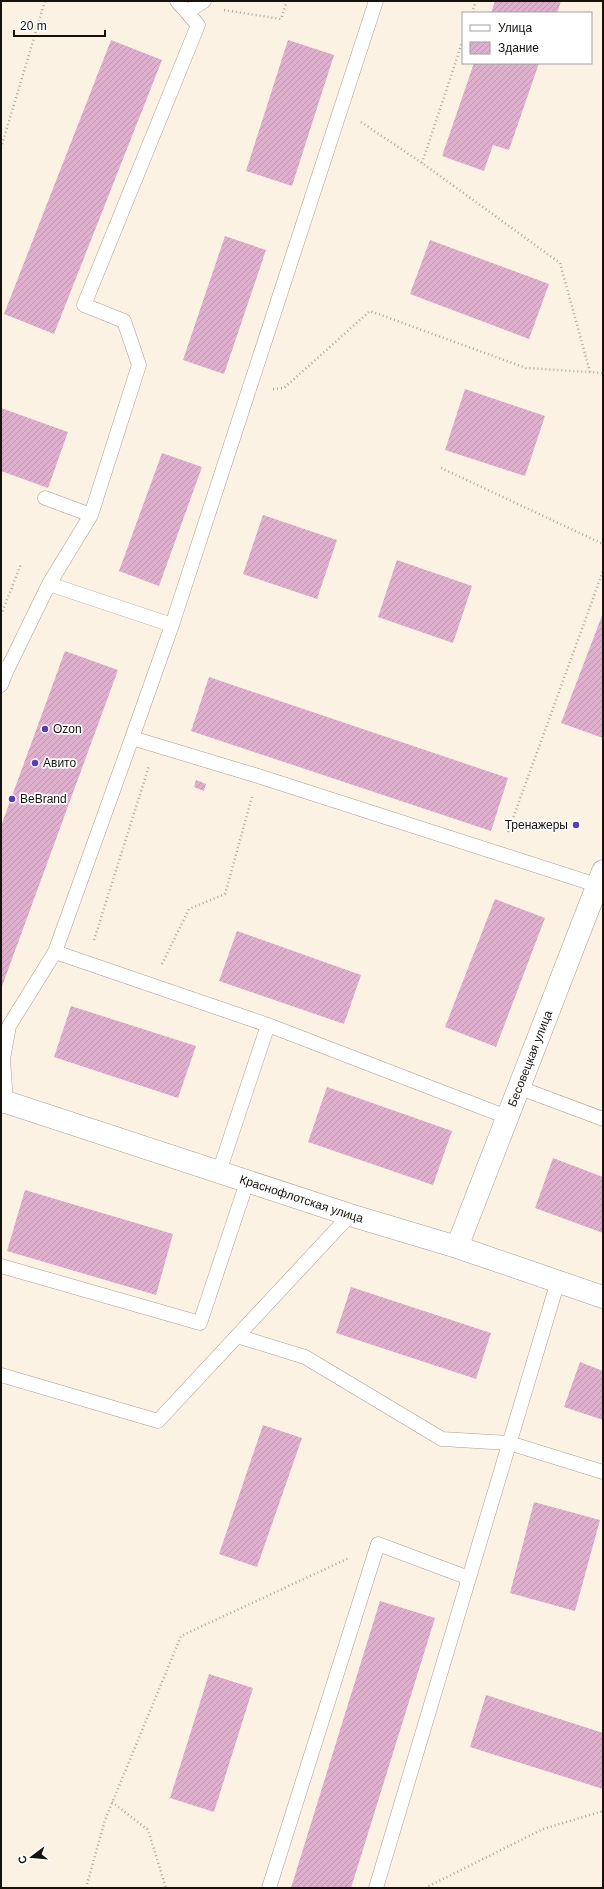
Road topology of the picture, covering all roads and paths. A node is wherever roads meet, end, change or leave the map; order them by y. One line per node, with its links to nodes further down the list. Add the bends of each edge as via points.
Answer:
1 (46, 1): 12 (path)
2 (177, 1): 7 (lane)
3 (204, 1): 7 (lane)
4 (287, 1): 9 (path, via 281,19 220,10)
5 (376, 1): 11 (lane)
6 (476, 1): 8 (path)
7 (187, 12): 9 (lane)
8 (472, 12)
9 (198, 24): 19 (lane, via 84,305 124,321 139,365)
10 (462, 43): 13 (path)
11 (341, 109): 13 (path); 16 (lane)
12 (1, 148)
13 (422, 164): 14 (path, via 560,263)
14 (590, 372): 15 (path); 16 (path, via 526,368 370,311 284,388)
15 (603, 374)
16 (248, 392): 25 (lane)
17 (441, 468): 20 (path)
18 (45, 498): 19 (lane)
19 (91, 514): 23 (lane)
20 (603, 544)
21 (21, 564): 24 (path)
22 (603, 571): 30 (path)
23 (49, 584): 25 (lane); 26 (lane)
24 (1, 615)
25 (172, 625): 28 (lane)
26 (4, 669): 27 (lane)
27 (1, 686)
28 (130, 742): 29 (lane); 32 (lane); 32 (path, via 153,753 92,947)
29 (258, 776): 30 (lane); 34 (path, via 224,894 189,909)
30 (500, 853): 31 (lane)
31 (601, 881): 37 (street, Бесовецкая улица)
32 (61, 935): 33 (lane)
33 (55, 952): 35 (lane); 36 (lane)
34 (160, 968)
35 (5, 1025): 38 (lane)
36 (268, 1025): 39 (lane); 41 (lane)
37 (520, 1088): 39 (street, Бесовецкая улица); 40 (lane)
38 (4, 1102): 41 (street, Краснофлотская улица)
39 (507, 1117): 44 (street, Бесовецкая улица)
40 (603, 1120)
41 (219, 1172): 42 (street, Краснофлотская улица)
42 (248, 1182): 43 (street, Краснофлотская улица); 45 (lane, via 200,1323)
43 (350, 1215): 44 (street, Краснофлотская улица); 48 (lane)
44 (457, 1247): 46 (street, Краснофлотская улица)
45 (1, 1266)
46 (558, 1281): 47 (street, Краснофлотская улица); 50 (lane)
47 (603, 1297)
48 (236, 1336): 49 (lane, via 158,1421); 50 (lane, via 305,1357 442,1440)
49 (1, 1375)
50 (509, 1443): 51 (lane); 53 (lane)
51 (603, 1472)
52 (378, 1544): 53 (lane); 54 (path, via 181,1636); 58 (lane)
53 (469, 1578): 59 (lane)
54 (112, 1802): 56 (path, via 104,1820); 57 (path, via 148,1830)
55 (603, 1811): 60 (path, via 543,1830)
56 (86, 1888)
57 (166, 1888)
58 (269, 1888)
59 (376, 1888)
60 (425, 1888)

